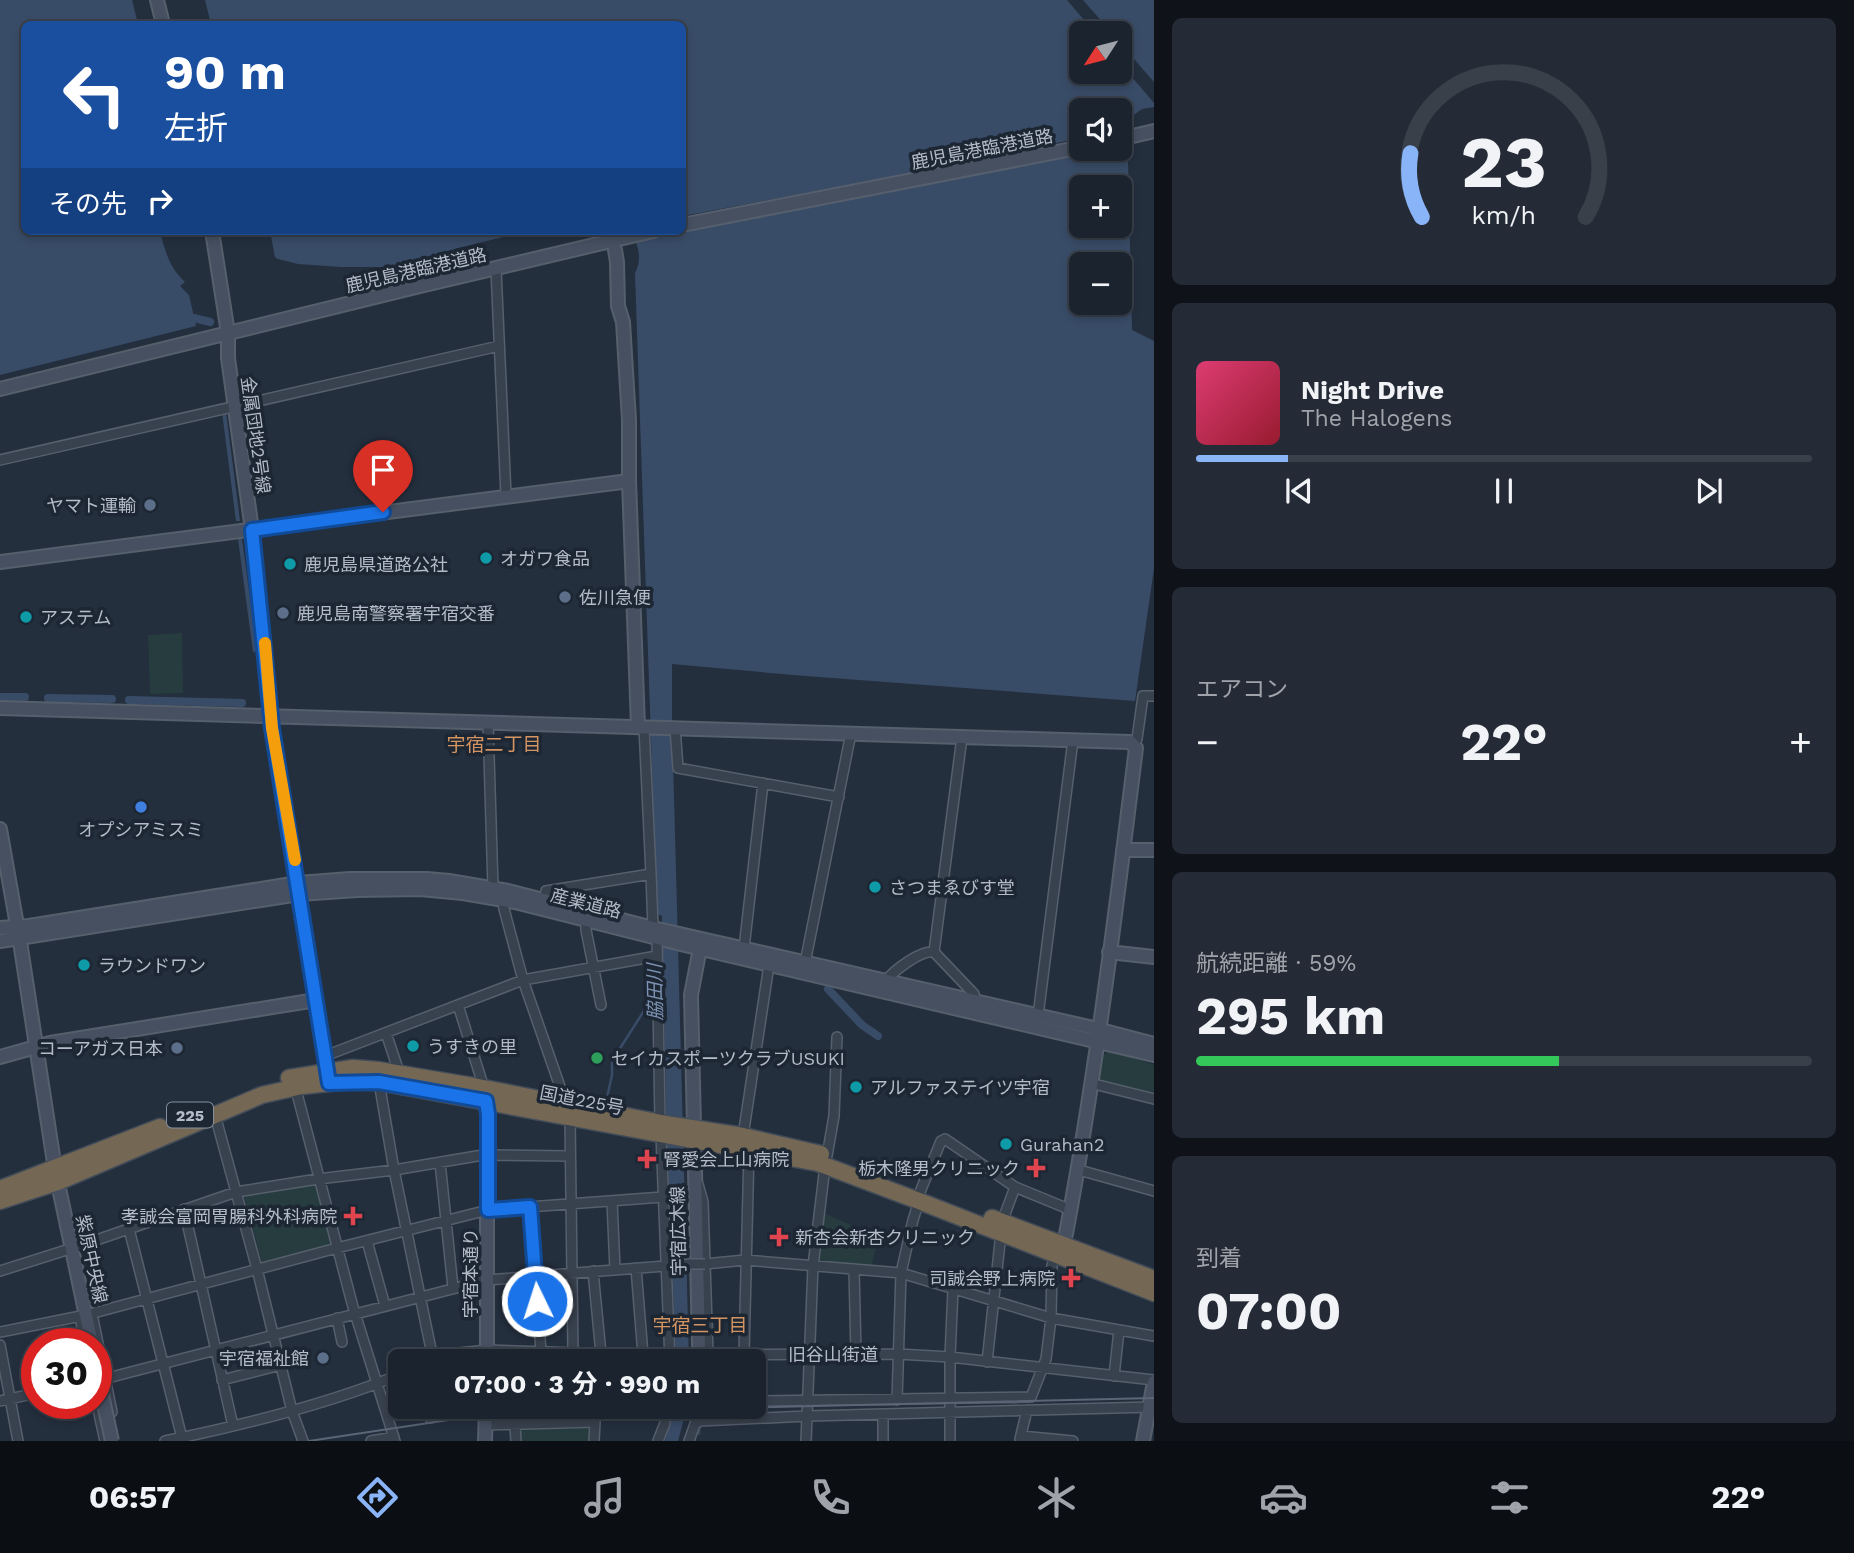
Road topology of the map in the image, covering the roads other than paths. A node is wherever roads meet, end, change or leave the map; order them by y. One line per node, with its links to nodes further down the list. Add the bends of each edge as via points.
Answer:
1 (157, 0): 2 (street)
2 (162, 21)
3 (1154, 131): 4 (street)
4 (1132, 136)
5 (1069, 150): 6 (street, 鹿児島港臨港道路)
6 (686, 224)
7 (213, 235): 11 (street, 金属団地2号線)
8 (641, 235): 9 (street, 鹿児島港臨港道路)
9 (609, 246): 10 (street, 鹿児島港臨港道路); 16 (street, via 617,262 623,322)
10 (496, 269): 11 (street, 鹿児島港臨港道路); 12 (street)
11 (228, 333): 13 (street, 鹿児島港臨港道路); 14 (street, 金属団地2号線)
12 (499, 346): 14 (street); 17 (street)
13 (0, 389)
14 (234, 406): 15 (street); 18 (street, 金属団地2号線)
15 (0, 460)
16 (629, 481): 17 (street); 24 (street)
17 (506, 496): 18 (street)
18 (252, 530): 19 (street); 22 (street, 金属団地2号線)
19 (0, 562)
20 (1154, 696): 29 (street, via 1143,696)
21 (0, 708): 22 (street)
22 (272, 715): 23 (street); 36 (street, 金属団地2号線)
23 (488, 722): 24 (street); 37 (street)
24 (644, 727): 25 (street); 35 (street)
25 (674, 727): 26 (street); 30 (street, via 678,768)
26 (851, 733): 27 (street); 31 (street)
27 (962, 737): 28 (street); 47 (street)
28 (1073, 740): 29 (street); 60 (street)
29 (1134, 744): 33 (street)
30 (763, 783): 31 (street); 46 (street)
31 (839, 797): 51 (street)
32 (0, 830): 42 (street, 紫原中央線)
33 (1123, 850): 34 (street); 48 (street)
34 (1154, 850)
35 (651, 874): 39 (street, via 546,891); 43 (street)
36 (299, 888): 37 (street, 産業道路, via 350,880 427,879); 38 (street, 産業道路, via 421,889); 42 (street, 産業道路); 56 (street, 金属団地2号線)
37 (493, 888): 39 (street, 産業道路)
38 (503, 900): 40 (street, 産業道路); 54 (street)
39 (544, 900): 43 (street, 産業道路)
40 (586, 921): 43 (street, 産業道路); 53 (street)
41 (0, 928): 42 (street, 産業道路)
42 (19, 932): 44 (street, 産業道路); 65 (street, 紫原中央線)
43 (657, 932): 45 (street, 産業道路); 49 (street)
44 (0, 941)
45 (701, 944): 46 (street, 産業道路); 52 (street, 産業道路); 78 (street, 宇宿広木線, via 691,995)
46 (744, 948): 51 (street, 産業道路)
47 (934, 952): 55 (street, via 926,951); 57 (street, via 974,994)
48 (1109, 952): 50 (street); 62 (street)
49 (657, 956): 53 (street); 77 (street)
50 (1154, 957)
51 (805, 963): 55 (street, 産業道路)
52 (769, 965): 62 (street, 産業道路); 79 (street)
53 (593, 967): 54 (street); 59 (street)
54 (523, 979): 58 (street); 75 (street)
55 (886, 981): 57 (street, 産業道路)
56 (316, 1000): 65 (street); 68 (street, 金属団地2号線)
57 (975, 1001): 60 (street, 産業道路)
58 (457, 1005): 61 (street); 73 (street)
59 (601, 1005)
60 (1037, 1016): 62 (street, 産業道路)
61 (386, 1033): 68 (street); 69 (street)
62 (1099, 1036): 64 (street, 産業道路); 66 (street, 産業道路); 71 (street)
63 (837, 1037): 82 (street, via 834,1116)
64 (1154, 1044)
65 (35, 1047): 67 (street); 86 (street, 紫原中央線)
66 (1154, 1055)
67 (0, 1058)
68 (327, 1070): 69 (highway, 国道225号 / 225, via 353,1068); 70 (highway, 国道225号 / 225); 72 (highway, 国道225号 / 225); 86 (highway, 国道225号 / 225, via 260,1086)
69 (400, 1075): 73 (highway, 国道225号 / 225)
70 (379, 1082): 73 (highway, 国道225号 / 225); 84 (street)
71 (1090, 1083): 74 (street); 85 (street)
72 (295, 1086): 76 (highway, 国道225号 / 225); 87 (street)
73 (485, 1094): 75 (highway, 国道225号 / 225); 80 (street, 宇宿本通り)
74 (1154, 1099)
75 (568, 1111): 77 (highway, 国道225号 / 225); 81 (street)
76 (215, 1115): 86 (highway, 国道225号 / 225); 92 (street)
77 (663, 1129): 78 (highway, 国道225号 / 225); 94 (street)
78 (689, 1134): 79 (highway, 国道225号 / 225); 88 (street, 宇宿広木線)
79 (746, 1143): 82 (highway, 国道225号 / 225, via 778,1143); 110 (street)
80 (487, 1155): 81 (street); 83 (street); 100 (street, 宇宿本通り)
81 (569, 1156): 97 (street)
82 (826, 1161): 93 (highway, 国道225号 / 225); 113 (street)
83 (440, 1162): 84 (street); 102 (street)
84 (394, 1170): 87 (street); 105 (street)
85 (1079, 1170): 91 (street); 101 (street)
86 (56, 1176): 90 (highway, 国道225号 / 225); 95 (highway, 国道225号 / 225); 108 (street, 紫原中央線)
87 (318, 1179): 92 (street); 107 (street)
88 (695, 1180): 111 (street, via 703,1202); 153 (street, 宇宿広木線)
89 (1015, 1187): 93 (street, via 945,1139); 101 (street); 103 (street)
90 (0, 1189)
91 (1154, 1191)
92 (236, 1192): 99 (street); 115 (street)
93 (920, 1196): 103 (highway, 国道225号 / 225); 121 (street)
94 (663, 1197): 96 (street); 112 (street)
95 (0, 1201)
96 (612, 1201): 97 (street); 117 (street)
97 (570, 1204): 98 (street); 120 (street)
98 (530, 1207): 100 (street); 122 (street)
99 (184, 1209): 104 (street); 125 (street)
100 (488, 1210): 102 (street); 124 (street, 宇宿本通り)
101 (1071, 1210): 109 (street)
102 (446, 1220): 105 (street); 126 (street)
103 (1001, 1227): 109 (highway, 国道225号 / 225); 131 (street)
104 (128, 1229): 108 (street); 130 (street)
105 (406, 1231): 106 (street); 129 (street)
106 (367, 1241): 107 (street); 132 (street)
107 (337, 1248): 115 (street); 133 (street)
108 (72, 1249): 118 (street); 134 (street, 紫原中央線)
109 (1060, 1250): 123 (highway, 国道225号 / 225); 128 (highway, 国道225号 / 225); 136 (street, via 1052,1265)
110 (745, 1259): 111 (street); 113 (street); 155 (street)
111 (705, 1264): 112 (street, bridge); 154 (street)
112 (669, 1266): 114 (street); 152 (street)
113 (813, 1266): 116 (street); 158 (street)
114 (636, 1268): 117 (street); 151 (street)
115 (257, 1269): 125 (street); 142 (street)
116 (854, 1269): 121 (street); 159 (street)
117 (615, 1270): 119 (street)
118 (0, 1271)
119 (593, 1271): 120 (street); 150 (street)
120 (572, 1273): 122 (street); 149 (street)
121 (901, 1273): 127 (street); 160 (street)
122 (536, 1276): 124 (street); 148 (street)
123 (1154, 1279)
124 (487, 1280): 126 (street); 147 (street, 宇宿本通り)
125 (201, 1285): 130 (street); 156 (street)
126 (453, 1288): 129 (street)
127 (953, 1289): 131 (street); 161 (street)
128 (1154, 1293)
129 (421, 1296): 132 (street); 146 (street)
130 (147, 1299): 134 (street); 163 (street)
131 (993, 1300): 136 (street); 162 (street)
132 (385, 1306): 133 (street)
133 (355, 1314): 135 (street); 171 (street)
134 (86, 1315): 137 (street); 138 (street, 紫原中央線); 139 (street, via 93,1319); 141 (street)
135 (337, 1318): 142 (street); 144 (street)
136 (1051, 1318): 140 (street); 165 (street)
137 (82, 1328)
138 (89, 1328)
139 (94, 1328)
140 (1119, 1330): 143 (street); 166 (street)
141 (0, 1332)
142 (274, 1335): 156 (street); 164 (street)
143 (1154, 1336)
144 (342, 1342)
145 (0, 1345): 174 (street)
146 (429, 1349)
147 (487, 1349)
148 (541, 1349)
149 (567, 1349)
150 (601, 1349)
151 (643, 1349)
152 (671, 1349)
153 (699, 1349)
154 (699, 1349)
155 (744, 1349)
156 (215, 1351): 163 (street); 169 (street)
157 (766, 1354): 158 (street, 旧谷山街道)
158 (810, 1354): 159 (street, 旧谷山街道); 178 (street)
159 (856, 1354): 160 (street, 旧谷山街道)
160 (898, 1354): 161 (street, 旧谷山街道); 175 (street)
161 (950, 1357): 162 (street, 旧谷山街道); 173 (street)
162 (986, 1362): 165 (street, 旧谷山街道)
163 (163, 1364): 167 (street); 193 (street)
164 (281, 1365): 169 (street); 181 (street)
165 (1043, 1368): 166 (street, 旧谷山街道); 173 (street, via 1031,1397)
166 (1114, 1376): 170 (street, 旧谷山街道)
167 (112, 1377)
168 (388, 1379): 171 (street)
169 (222, 1380): 192 (street)
170 (1154, 1381): 179 (street)
171 (377, 1384): 181 (street); 195 (street)
172 (21, 1397): 174 (street)
173 (950, 1398): 175 (street); 182 (street)
174 (11, 1399): 176 (street); 196 (street)
175 (897, 1400): 178 (street)
176 (0, 1401)
177 (766, 1401): 178 (street)
178 (808, 1401): 184 (street)
179 (1152, 1407): 180 (street); 212 (street)
180 (1027, 1410): 182 (street); 194 (street)
181 (292, 1411): 192 (street); 201 (street)
182 (950, 1412): 183 (street); 210 (street)
183 (883, 1414): 184 (street); 209 (street)
184 (808, 1416): 207 (street, via 700,1421); 208 (street)
185 (100, 1419): 197 (street)
186 (107, 1419): 198 (street, bridge)
187 (112, 1419): 199 (street)
188 (486, 1419): 191 (street)
189 (664, 1423): 206 (street)
190 (515, 1424): 191 (street); 204 (street); 205 (street, via 595,1422)
191 (486, 1425): 203 (street)
192 (233, 1426): 193 (street)
193 (182, 1438): 200 (street)
194 (1020, 1438): 211 (street)
195 (395, 1439): 202 (street)
196 (18, 1441)
197 (105, 1441)
198 (112, 1441)
199 (118, 1441)
200 (165, 1441)
201 (303, 1441)
202 (371, 1441)
203 (485, 1441)
204 (516, 1441)
205 (594, 1441)
206 (658, 1441)
207 (689, 1441)
208 (806, 1441)
209 (883, 1441)
210 (950, 1441)
211 (1073, 1441)
212 (1143, 1441)

